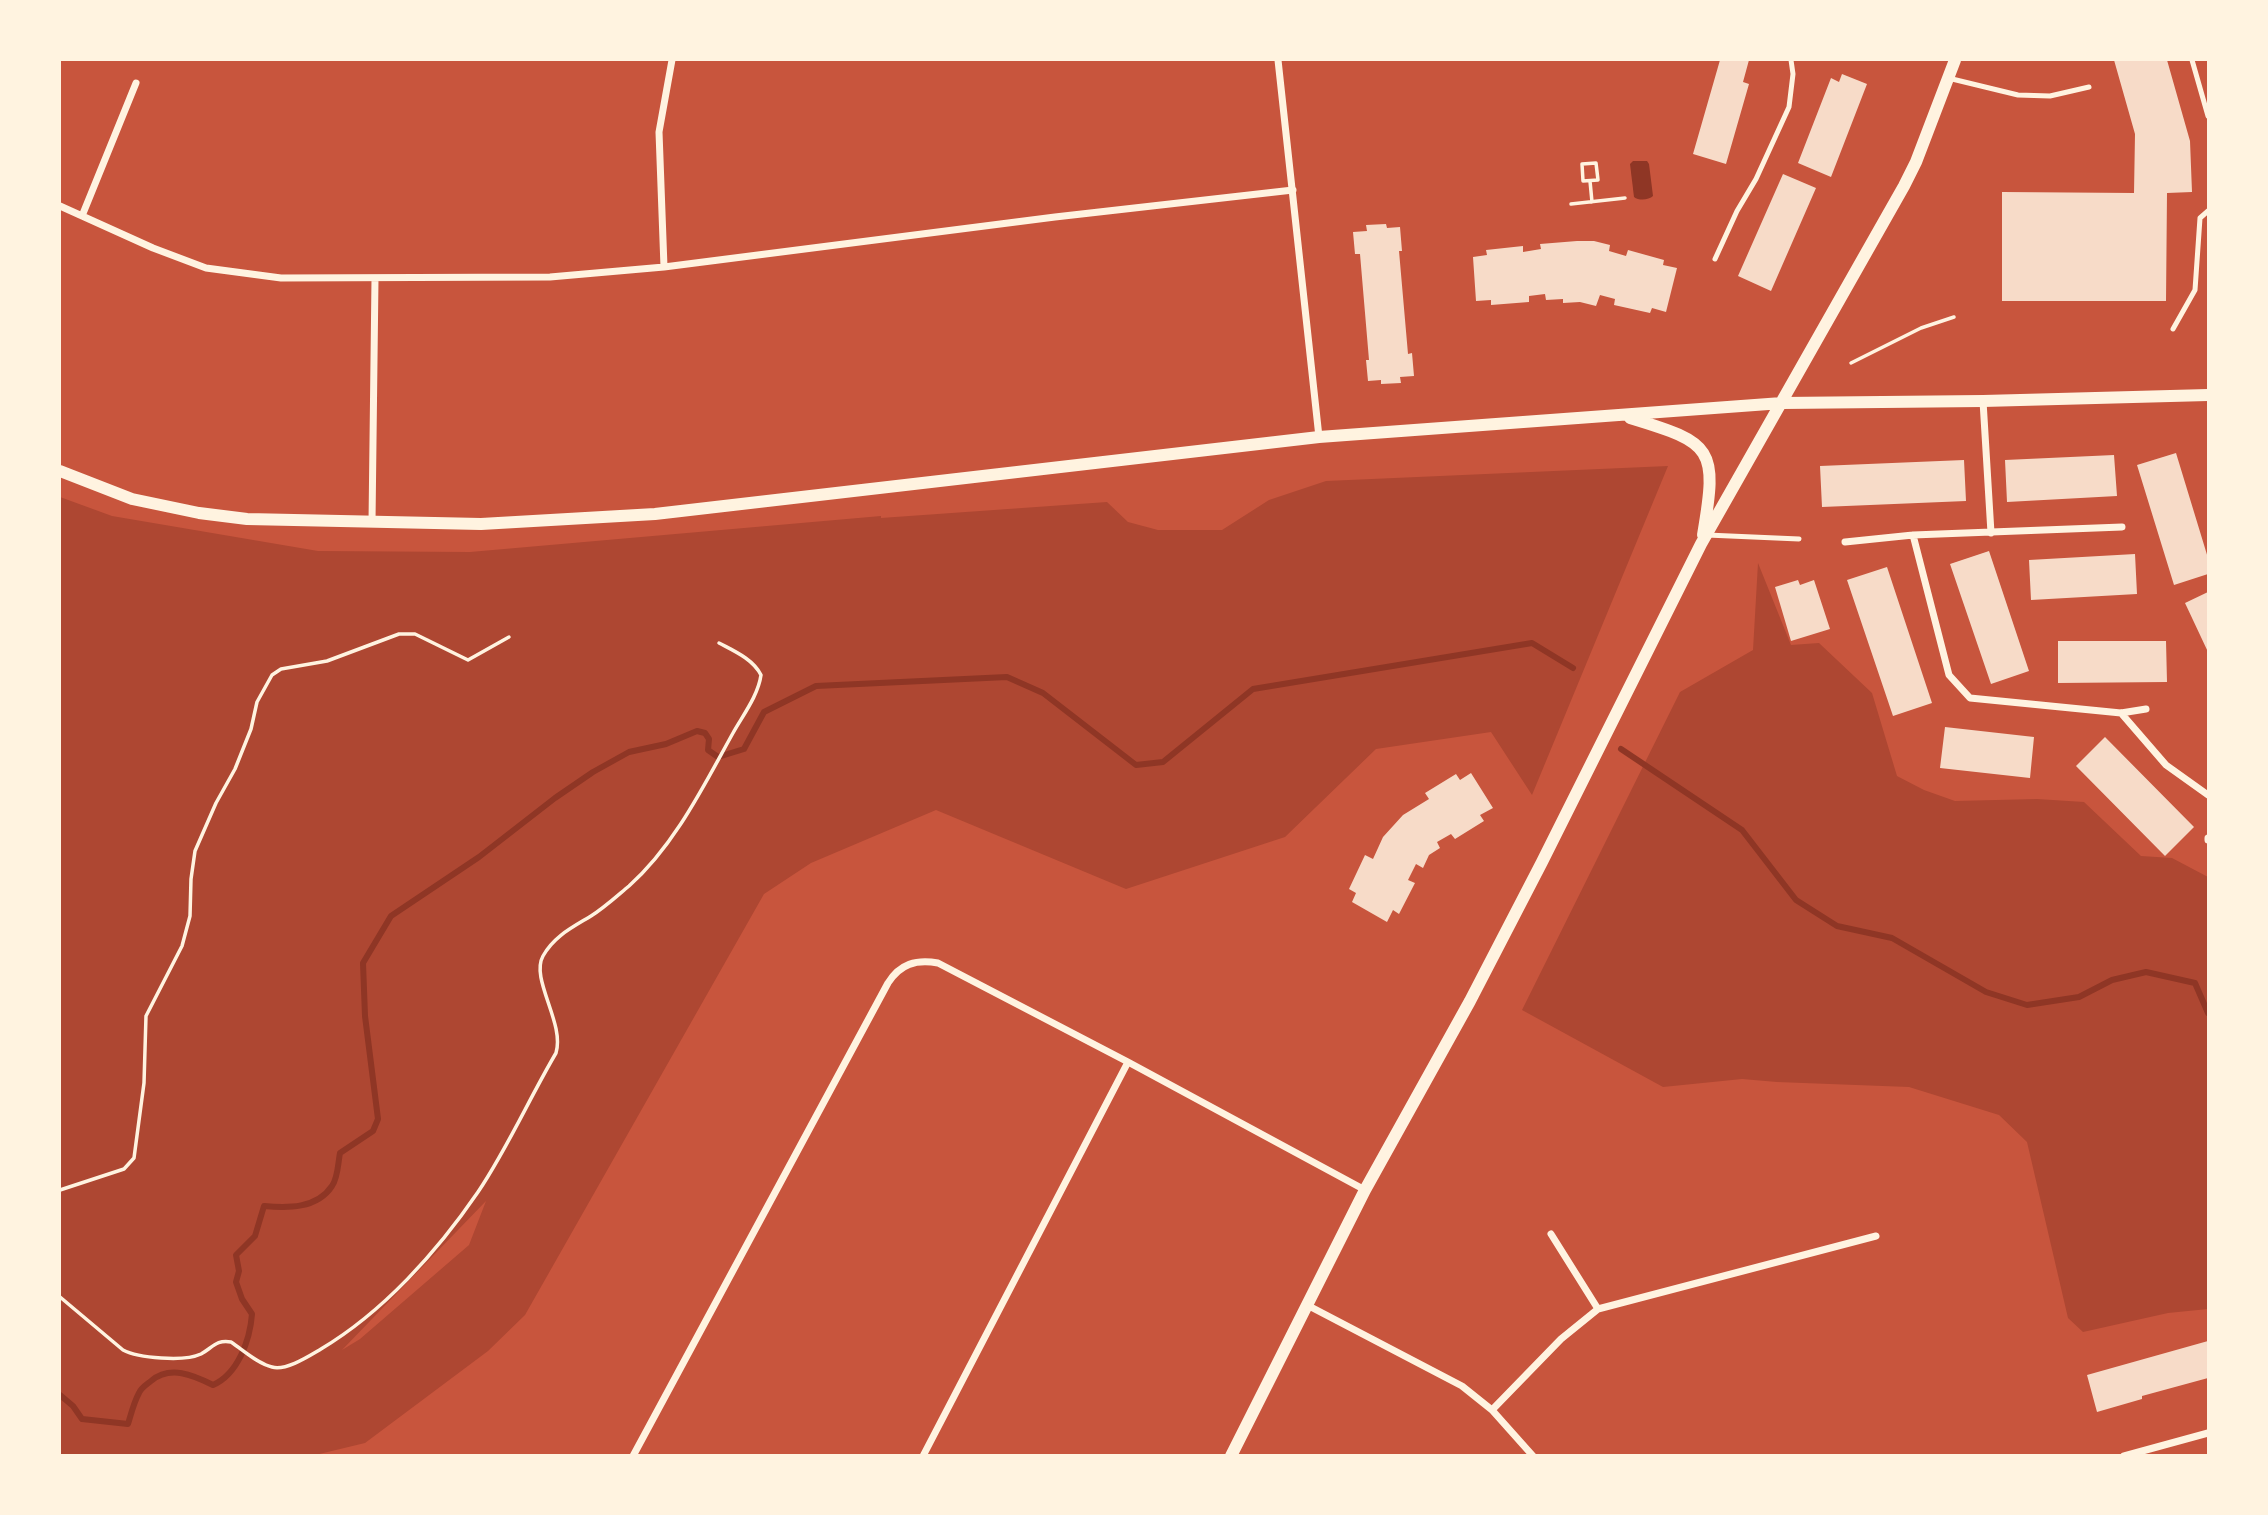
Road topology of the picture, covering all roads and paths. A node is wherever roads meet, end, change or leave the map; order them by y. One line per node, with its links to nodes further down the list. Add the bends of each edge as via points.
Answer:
1 (672, 60): 19 (street, via 659,132)
2 (1279, 60): 11 (street)
3 (1791, 60): 18 (lane, via 1789,107)
4 (1955, 60): 6 (street)
5 (2192, 60): 9 (lane)
6 (1948, 78): 8 (lane, via 2018,95 2050,96); 26 (street, via 1910,174)
7 (136, 83): 17 (street)
8 (2089, 87)
9 (2208, 116)
10 (1590, 181): 10 (path, via 1598,180 1596,163 1581,164 1583,181); 13 (path)
11 (1293, 190): 19 (street); 28 (street)
12 (1625, 198): 13 (path)
13 (1592, 202): 14 (path)
14 (1571, 204)
15 (60, 206): 17 (street)
16 (2208, 211): 22 (lane, via 2200,218 2195,290)
17 (82, 216): 20 (street, via 206,268 281,278)
18 (1715, 259)
19 (664, 267): 20 (street, via 550,277)
20 (375, 279): 30 (street)
21 (1954, 317): 23 (path)
22 (2173, 329)
23 (1851, 363)
24 (2208, 395): 25 (street)
25 (1983, 401): 26 (street); 32 (street)
26 (1782, 403): 27 (street); 34 (street)
27 (1623, 416): 28 (street); 34 (street, via 1675,432 1701,450 1710,468)
28 (1319, 438): 30 (street, via 655,514 481,524)
29 (60, 471): 30 (street, via 132,499 199,513)
30 (372, 522)
31 (2122, 527): 32 (street)
32 (1991, 533): 33 (street)
33 (1913, 536): 36 (street); 40 (street, via 1950,676 1970,698)
34 (1704, 539): 35 (lane); 44 (street, via 1470,1001)
35 (1799, 539)
36 (1845, 542)
37 (509, 637): 43 (path, via 468,660 415,634 399,634 327,661 281,669 272,675 257,702 235,769 195,851 190,916 182,946 146,1016 144,1083 134,1158 124,1169)
38 (719, 643): 47 (path, via 757,667 759,684 671,839 631,884 572,925 541,958 540,975 559,1042 556,1054 478,1191 418,1266 361,1322 323,1347 273,1368 231,1342 219,1342 199,1355 133,1355)
39 (2146, 709): 40 (street)
40 (2121, 713): 41 (street, via 2166,765)
41 (2208, 795)
42 (1128, 1062): 44 (street); 52 (street, via 938,963 912,962 895,972); 53 (street)
43 (60, 1190)
44 (1365, 1190): 48 (street)
45 (1551, 1234): 49 (street)
46 (1876, 1236): 49 (street)
47 (60, 1297)
48 (1307, 1305): 50 (street, via 1462,1386); 54 (street)
49 (1598, 1309): 50 (street, via 1561,1339)
50 (1492, 1410): 55 (street)
51 (2208, 1433): 56 (street)
52 (633, 1455)
53 (923, 1455)
54 (1231, 1455)
55 (1533, 1455)
56 (2124, 1455)

